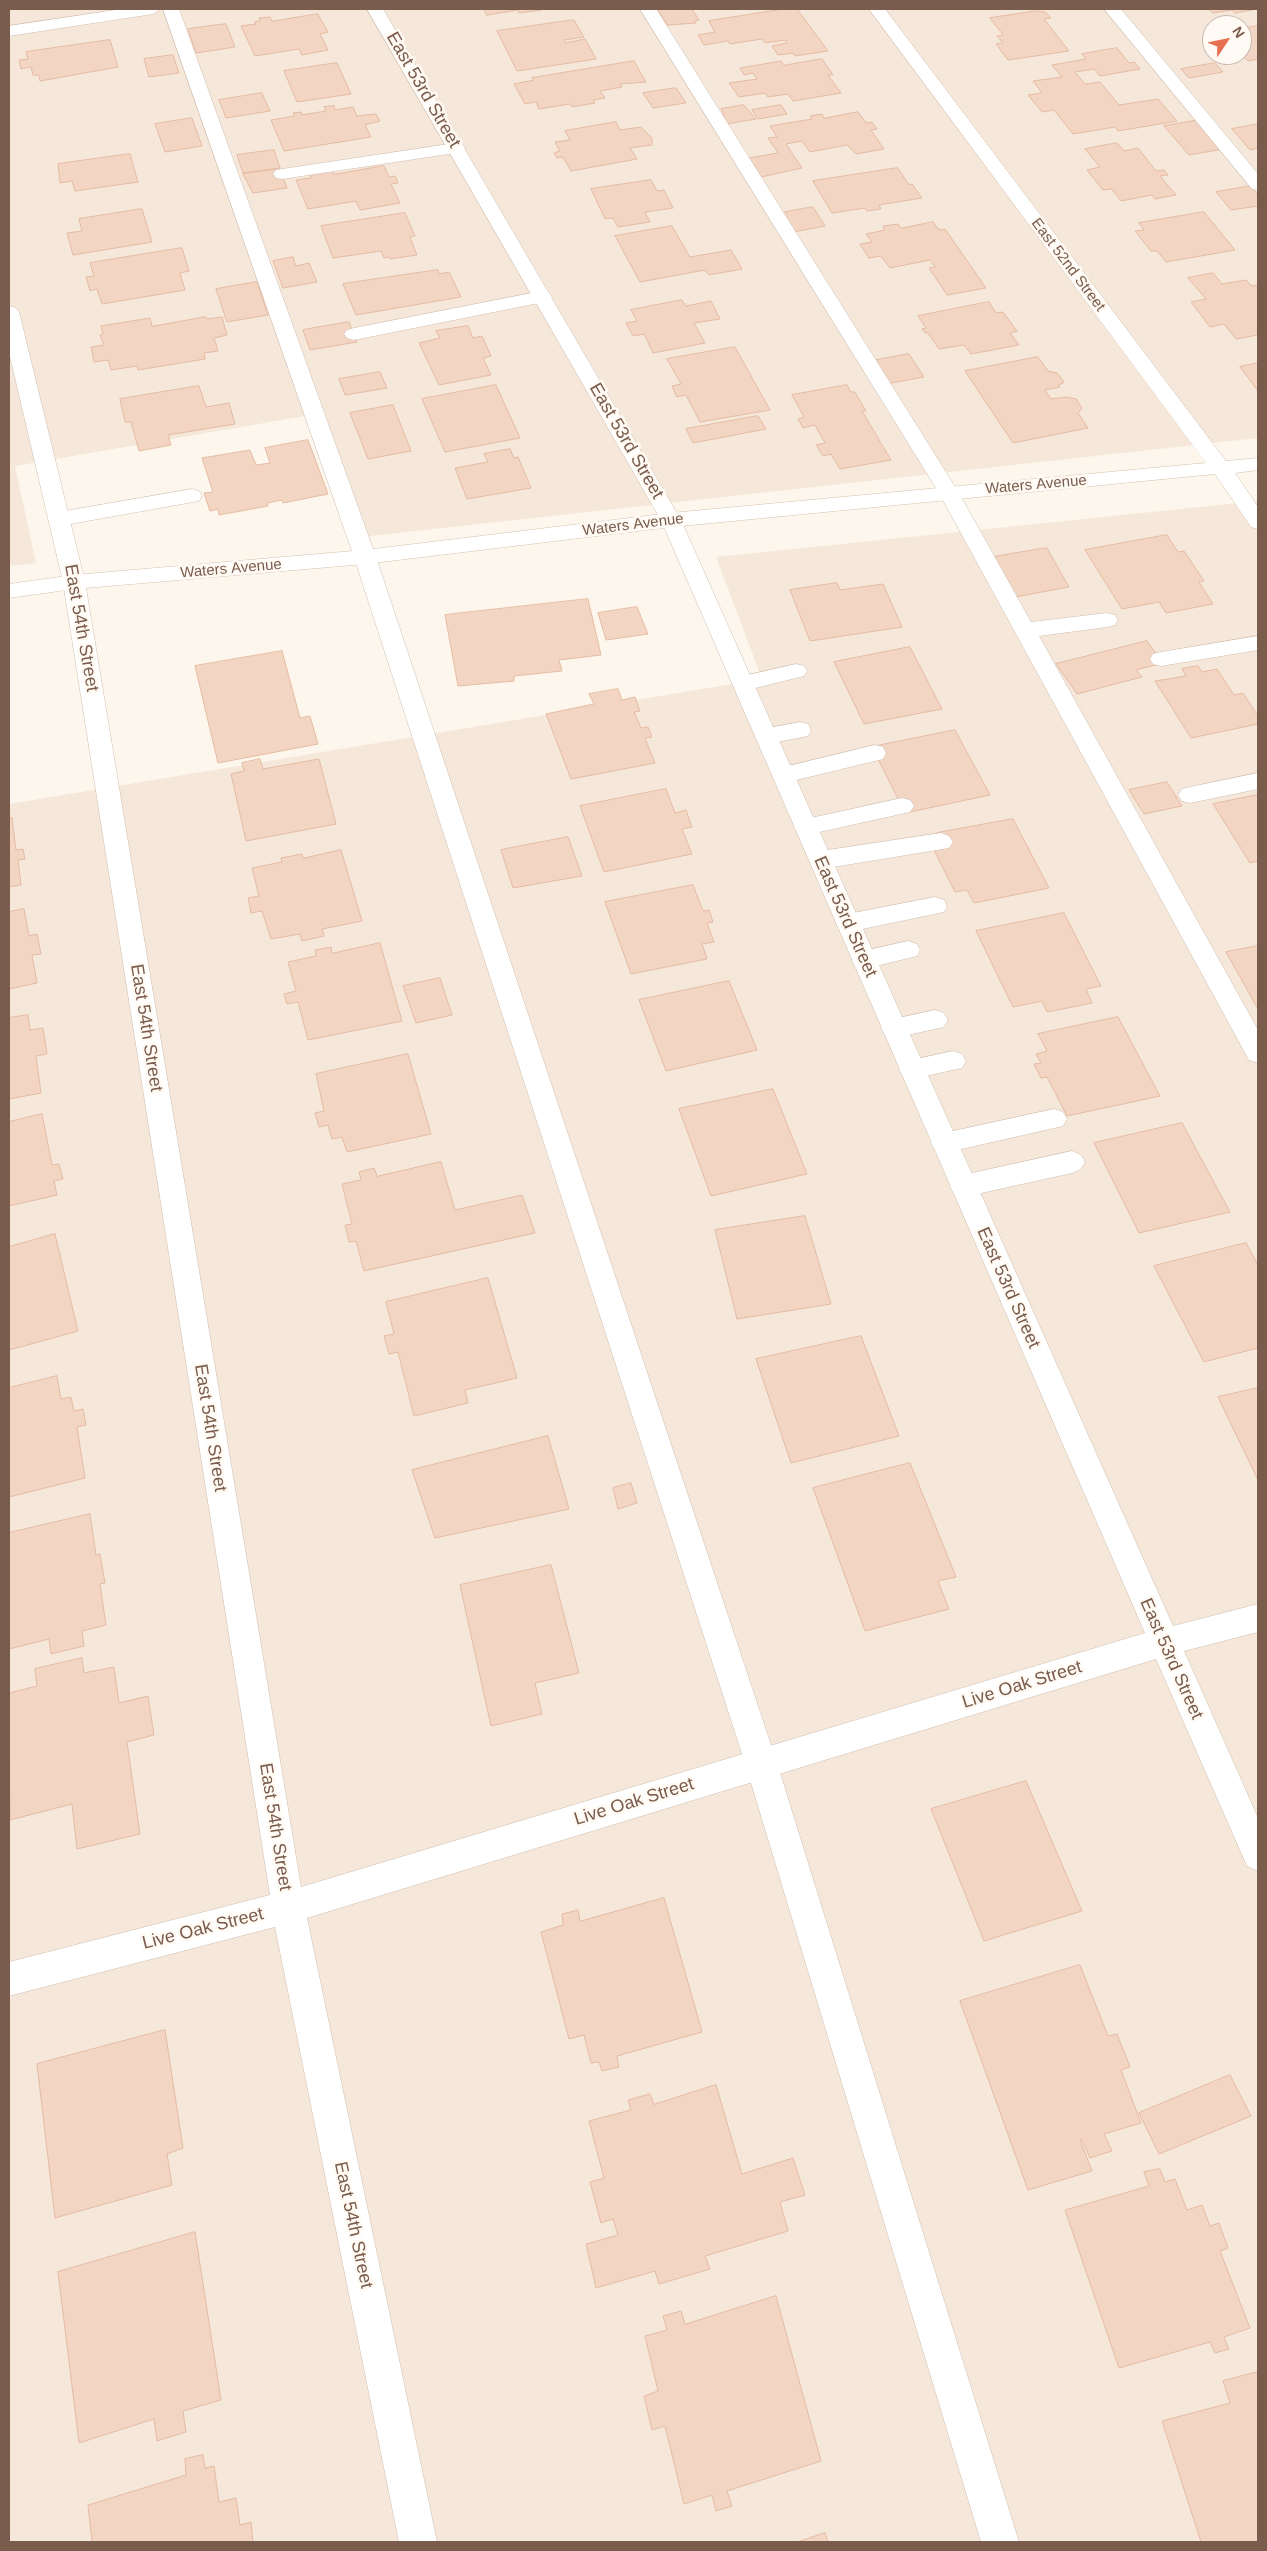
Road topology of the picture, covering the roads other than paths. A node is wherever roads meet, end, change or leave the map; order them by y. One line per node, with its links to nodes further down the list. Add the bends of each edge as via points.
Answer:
1 (153, 9): 7 (street)
2 (171, 9): 21 (street)
3 (375, 9): 8 (street, East 53rd Street)
4 (648, 9): 16 (street)
5 (877, 9): 15 (street, East 52nd Street)
6 (1112, 9): 10 (street)
7 (9, 31)
8 (453, 143): 9 (street); 11 (street, East 53rd Street)
9 (280, 168)
10 (1258, 186)
11 (542, 297): 13 (street); 19 (street, East 53rd Street)
12 (11, 328): 18 (street, East 54th Street)
13 (354, 334)
14 (1258, 464): 15 (street, Waters Avenue)
15 (1221, 468): 16 (street, Waters Avenue); 20 (street, East 52nd Street)
16 (948, 493): 19 (street, Waters Avenue); 25 (street)
17 (192, 496): 18 (street)
18 (59, 519): 22 (street, East 54th Street)
19 (672, 520): 21 (street, Waters Avenue); 29 (street, East 53rd Street)
20 (1258, 522)
21 (365, 557): 22 (street, Waters Avenue); 55 (street)
22 (74, 582): 23 (street, Waters Avenue); 57 (street, East 54th Street)
23 (9, 591)
24 (1107, 620): 25 (street)
25 (1025, 630): 46 (street)
26 (1258, 642): 27 (street)
27 (1160, 660)
28 (796, 671): 29 (street)
29 (743, 683): 31 (street, East 53rd Street)
30 (800, 730): 31 (street)
31 (766, 736): 33 (street, East 53rd Street)
32 (875, 753): 33 (street)
33 (784, 776): 37 (street, East 53rd Street)
34 (1258, 780): 35 (street)
35 (1190, 795)
36 (902, 806): 37 (street)
37 (806, 827): 39 (street, East 53rd Street)
38 (941, 842): 39 (street)
39 (821, 860): 41 (street, East 53rd Street)
40 (935, 906): 41 (street)
41 (848, 923): 43 (street, East 53rd Street)
42 (908, 950): 43 (street)
43 (864, 960): 45 (street, East 53rd Street)
44 (935, 1020): 45 (street)
45 (894, 1028): 48 (street, East 53rd Street)
46 (1258, 1053)
47 (953, 1062): 48 (street)
48 (912, 1069): 50 (street, East 53rd Street)
49 (1054, 1119): 50 (street)
50 (944, 1143): 52 (street, East 53rd Street)
51 (1072, 1162): 52 (street)
52 (963, 1186): 54 (street, East 53rd Street)
53 (1258, 1618): 54 (street, Live Oak Street)
54 (1164, 1642): 55 (street, Live Oak Street); 56 (street, East 53rd Street)
55 (761, 1763): 57 (street, Live Oak Street); 60 (street)
56 (1258, 1855)
57 (288, 1907): 58 (street, Live Oak Street); 59 (street, East 54th Street)
58 (9, 1979)
59 (418, 2542)
60 (1000, 2542)

